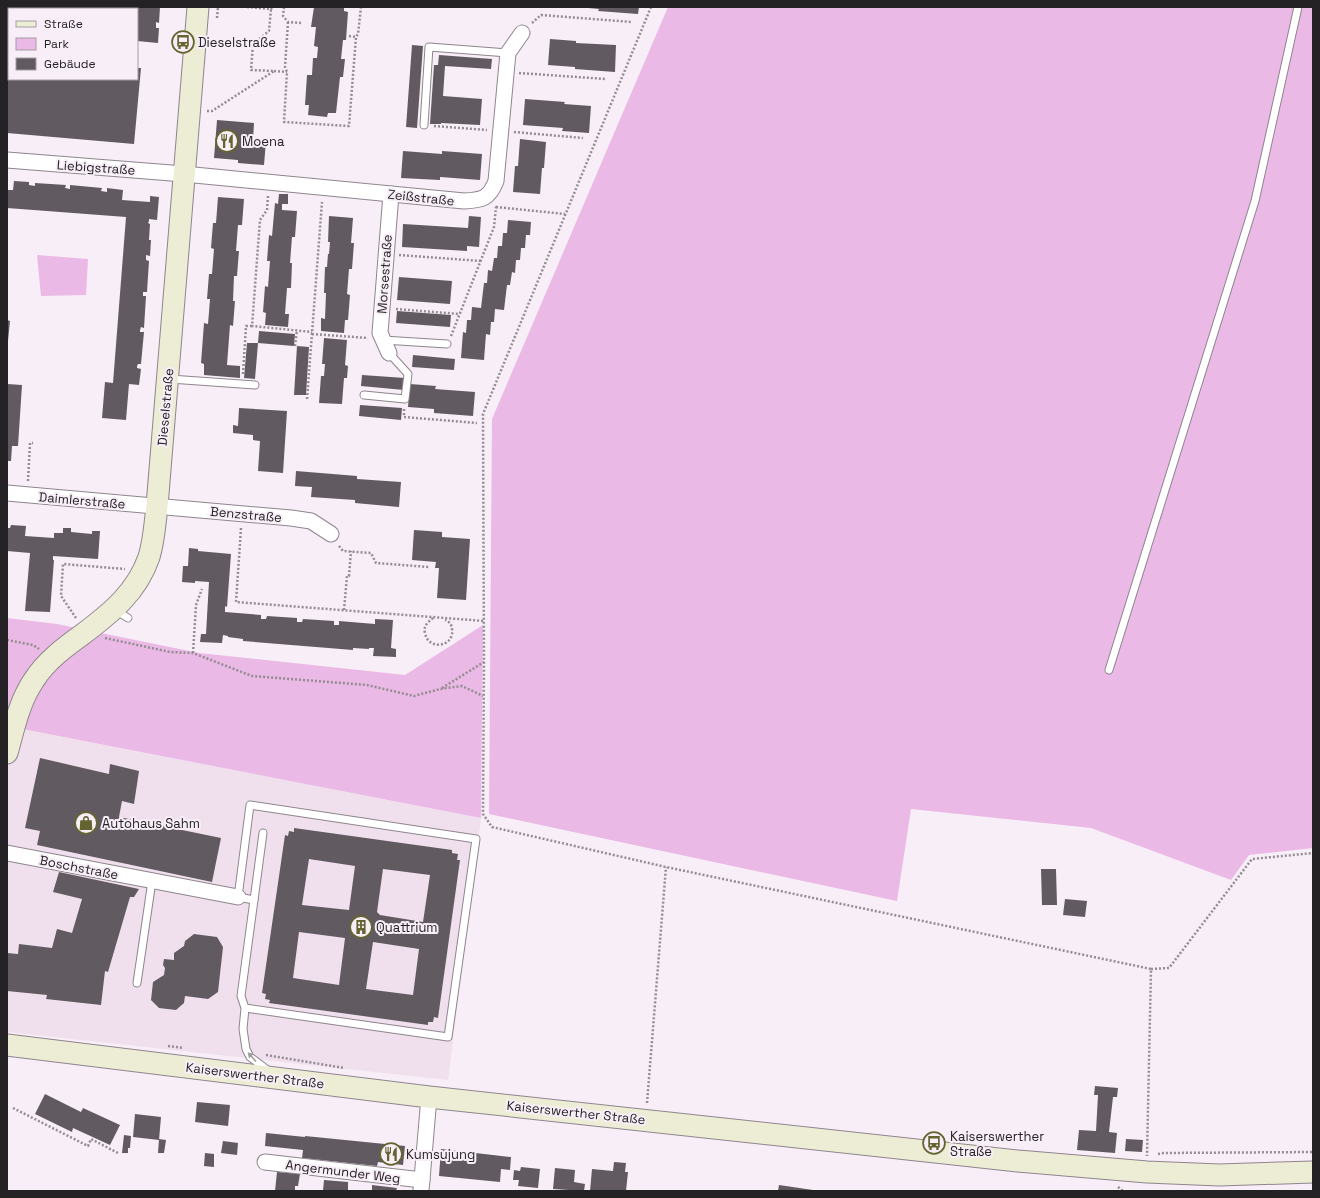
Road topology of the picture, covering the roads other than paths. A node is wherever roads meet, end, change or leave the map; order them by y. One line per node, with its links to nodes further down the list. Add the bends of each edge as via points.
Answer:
1 (198, 7): 7 (main road, Dieselstraße)
2 (1298, 7): 17 (lane, via 1255,201)
3 (522, 33): 4 (street)
4 (508, 53): 5 (lane, via 429,47); 8 (street, Zeißstraße, via 496,181 491,202)
5 (424, 125)
6 (7, 160): 7 (street, Liebigstraße)
7 (184, 174): 8 (street, Zeißstraße); 11 (main road, Dieselstraße)
8 (390, 194): 10 (street, Morsestraße, via 380,333)
9 (447, 344): 10 (lane)
10 (386, 346): 13 (lane, via 408,374 405,399)
11 (168, 379): 12 (lane); 15 (main road, Dieselstraße)
12 (255, 385)
13 (364, 395)
14 (7, 493): 15 (street, Daimlerstraße)
15 (157, 506): 16 (street, Benzstraße, via 311,521); 18 (main road, Dieselstraße, via 149,557 121,614 85,632 42,669 34,679 16,717)
16 (331, 534)
17 (1109, 670)
18 (7, 754)
19 (263, 833): 23 (lane)
20 (7, 853): 21 (street, Boschstraße)
21 (152, 881): 22 (street, Boschstraße); 24 (lane)
22 (238, 897): 23 (lane); 25 (lane, via 250,805 476,839 448,1037)
23 (254, 900): 25 (lane, via 241,996)
24 (138, 983)
25 (245, 1008): 27 (lane, one-way to 25, via 248,1054 243,1029)
26 (7, 1045): 27 (main road, Kaiserswerther Straße)
27 (283, 1079): 28 (main road, Kaiserswerther Straße)
28 (429, 1097): 31 (main road, Kaiserswerther Straße); 32 (street, Angermunder Weg)
29 (265, 1162): 32 (street, Angermunder Weg)
30 (1313, 1172): 31 (main road, Kaiserswerther Straße)
31 (1146, 1174)
32 (421, 1186)

